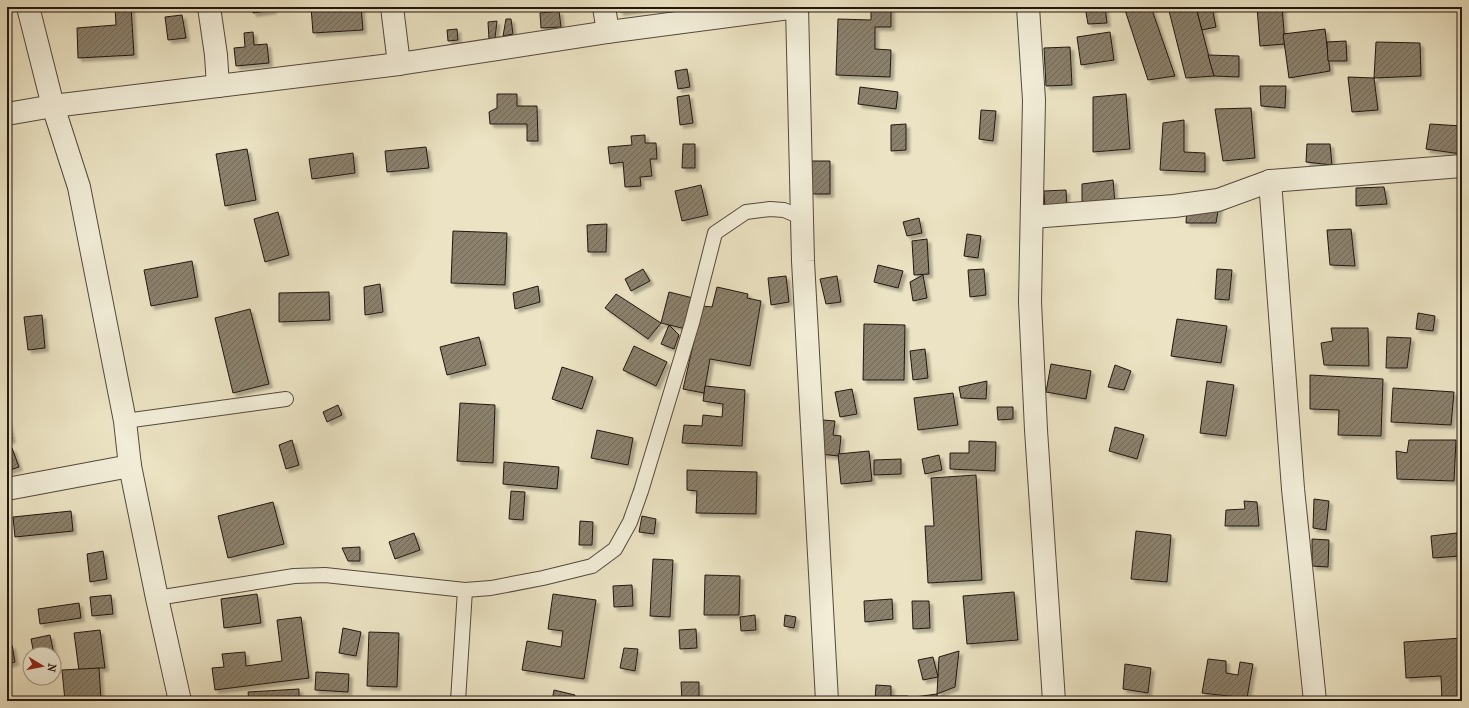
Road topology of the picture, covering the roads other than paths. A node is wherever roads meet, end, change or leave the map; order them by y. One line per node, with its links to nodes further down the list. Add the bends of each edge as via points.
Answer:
1 (28, 7): 10 (street)
2 (209, 7): 9 (street)
3 (392, 7): 8 (street)
4 (604, 7): 7 (street)
5 (798, 7): 7 (street); 15 (street)
6 (1028, 7): 14 (street, via 1034,100)
7 (608, 32): 8 (street)
8 (399, 64): 9 (street)
9 (218, 86): 10 (street)
10 (52, 106): 11 (street); 17 (street, via 79,187)
11 (7, 114)
12 (1462, 166): 13 (street)
13 (1270, 181): 14 (street, via 1218,200); 26 (street, via 1293,489)
14 (1032, 217): 25 (street, via 1030,302)
15 (802, 218): 20 (lane, via 784,210 770,208 746,212 715,233 692,323 641,491 630,522 615,549 592,566 491,588); 24 (street)
16 (286, 399): 17 (lane)
17 (125, 421): 18 (street)
18 (130, 466): 19 (street); 21 (street)
19 (7, 490)
20 (464, 590): 21 (lane, via 325,575 294,576); 23 (lane)
21 (157, 598): 22 (street)
22 (178, 701)
23 (458, 701)
24 (827, 701)
25 (1054, 701)
26 (1315, 701)

